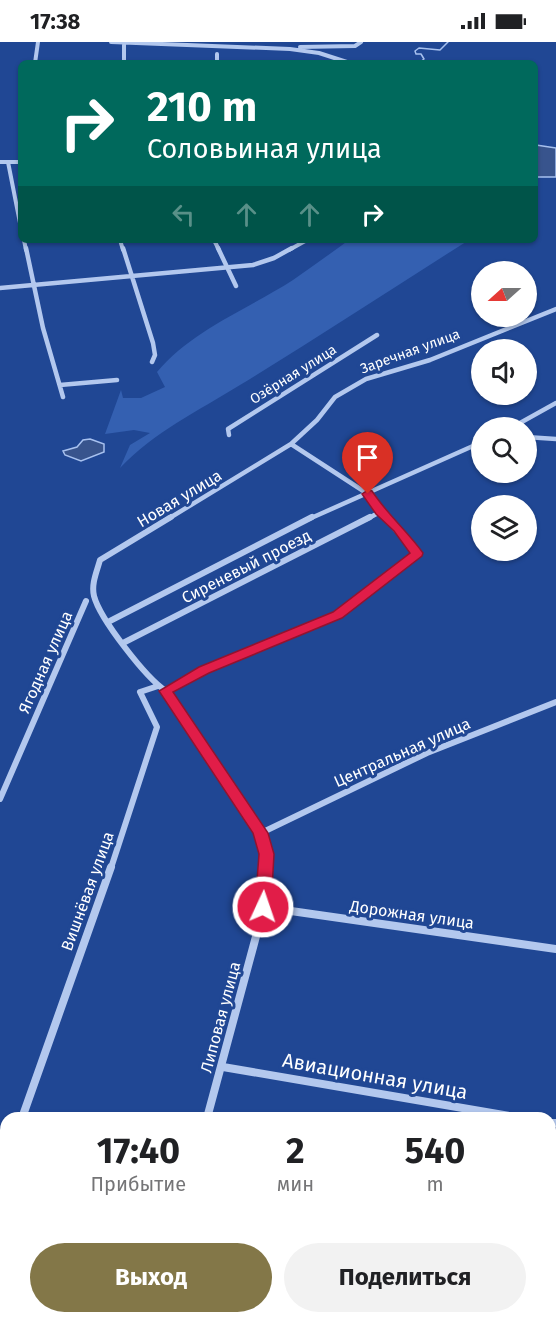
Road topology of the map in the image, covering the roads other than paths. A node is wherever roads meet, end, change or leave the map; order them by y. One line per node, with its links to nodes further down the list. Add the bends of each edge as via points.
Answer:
1 (38, 42): 7 (street)
2 (111, 42): 5 (street)
3 (361, 42): 5 (street, via 355,46)
4 (124, 45): 8 (street)
5 (250, 46): 10 (street, via 318,52)
6 (217, 54): 9 (street)
7 (35, 60)
8 (124, 60)
9 (217, 60)
10 (334, 60)
11 (0, 162): 12 (street)
12 (8, 162): 13 (street); 14 (street)
13 (18, 162)
14 (18, 213)
15 (25, 243): 21 (street)
16 (121, 243): 20 (street)
17 (215, 243): 19 (street)
18 (302, 243): 19 (street, via 274,258)
19 (226, 269): 20 (street); 22 (street)
20 (131, 278): 21 (street); 26 (street, via 153,343)
21 (33, 285): 23 (street); 28 (street)
22 (236, 285)
23 (0, 288)
24 (556, 309): 35 (street, Заречная улица, via 430,360 366,379 335,397)
25 (377, 335): 32 (street, Озёрная улица, via 228,429)
26 (152, 362)
27 (117, 380): 28 (street)
28 (60, 385): 29 (street)
29 (63, 397)
30 (556, 403): 31 (street)
31 (531, 417)
32 (229, 435)
33 (537, 437): 34 (street)
34 (556, 439)
35 (291, 444): 37 (street); 39 (street, Новая улица, via 100,560)
36 (471, 447): 37 (street)
37 (368, 494): 38 (street); 41 (street, via 320,513)
38 (380, 512): 42 (street, Сиреневый проезд); 44 (street, via 417,553 337,615 204,670)
39 (93, 583): 41 (street, Липовая улица, via 94,596)
40 (86, 601): 46 (street, Ягодная улица)
41 (108, 622): 42 (street, Липовая улица)
42 (123, 643): 43 (street, Липовая улица)
43 (158, 686): 44 (street, Липовая улица); 51 (street, Вишнёвая улица, via 140,692 157,727)
44 (165, 691): 47 (street, Липовая улица)
45 (556, 702): 47 (street, Центральная улица, via 427,753)
46 (0, 799)
47 (261, 833): 48 (street, Липовая улица, via 267,854)
48 (263, 907): 49 (street, Дорожная улица); 50 (street, Липовая улица)
49 (556, 949)
50 (223, 1066): 52 (street, Липовая улица); 53 (street, Авиационная улица)
51 (24, 1112)
52 (209, 1112)
53 (487, 1112)

